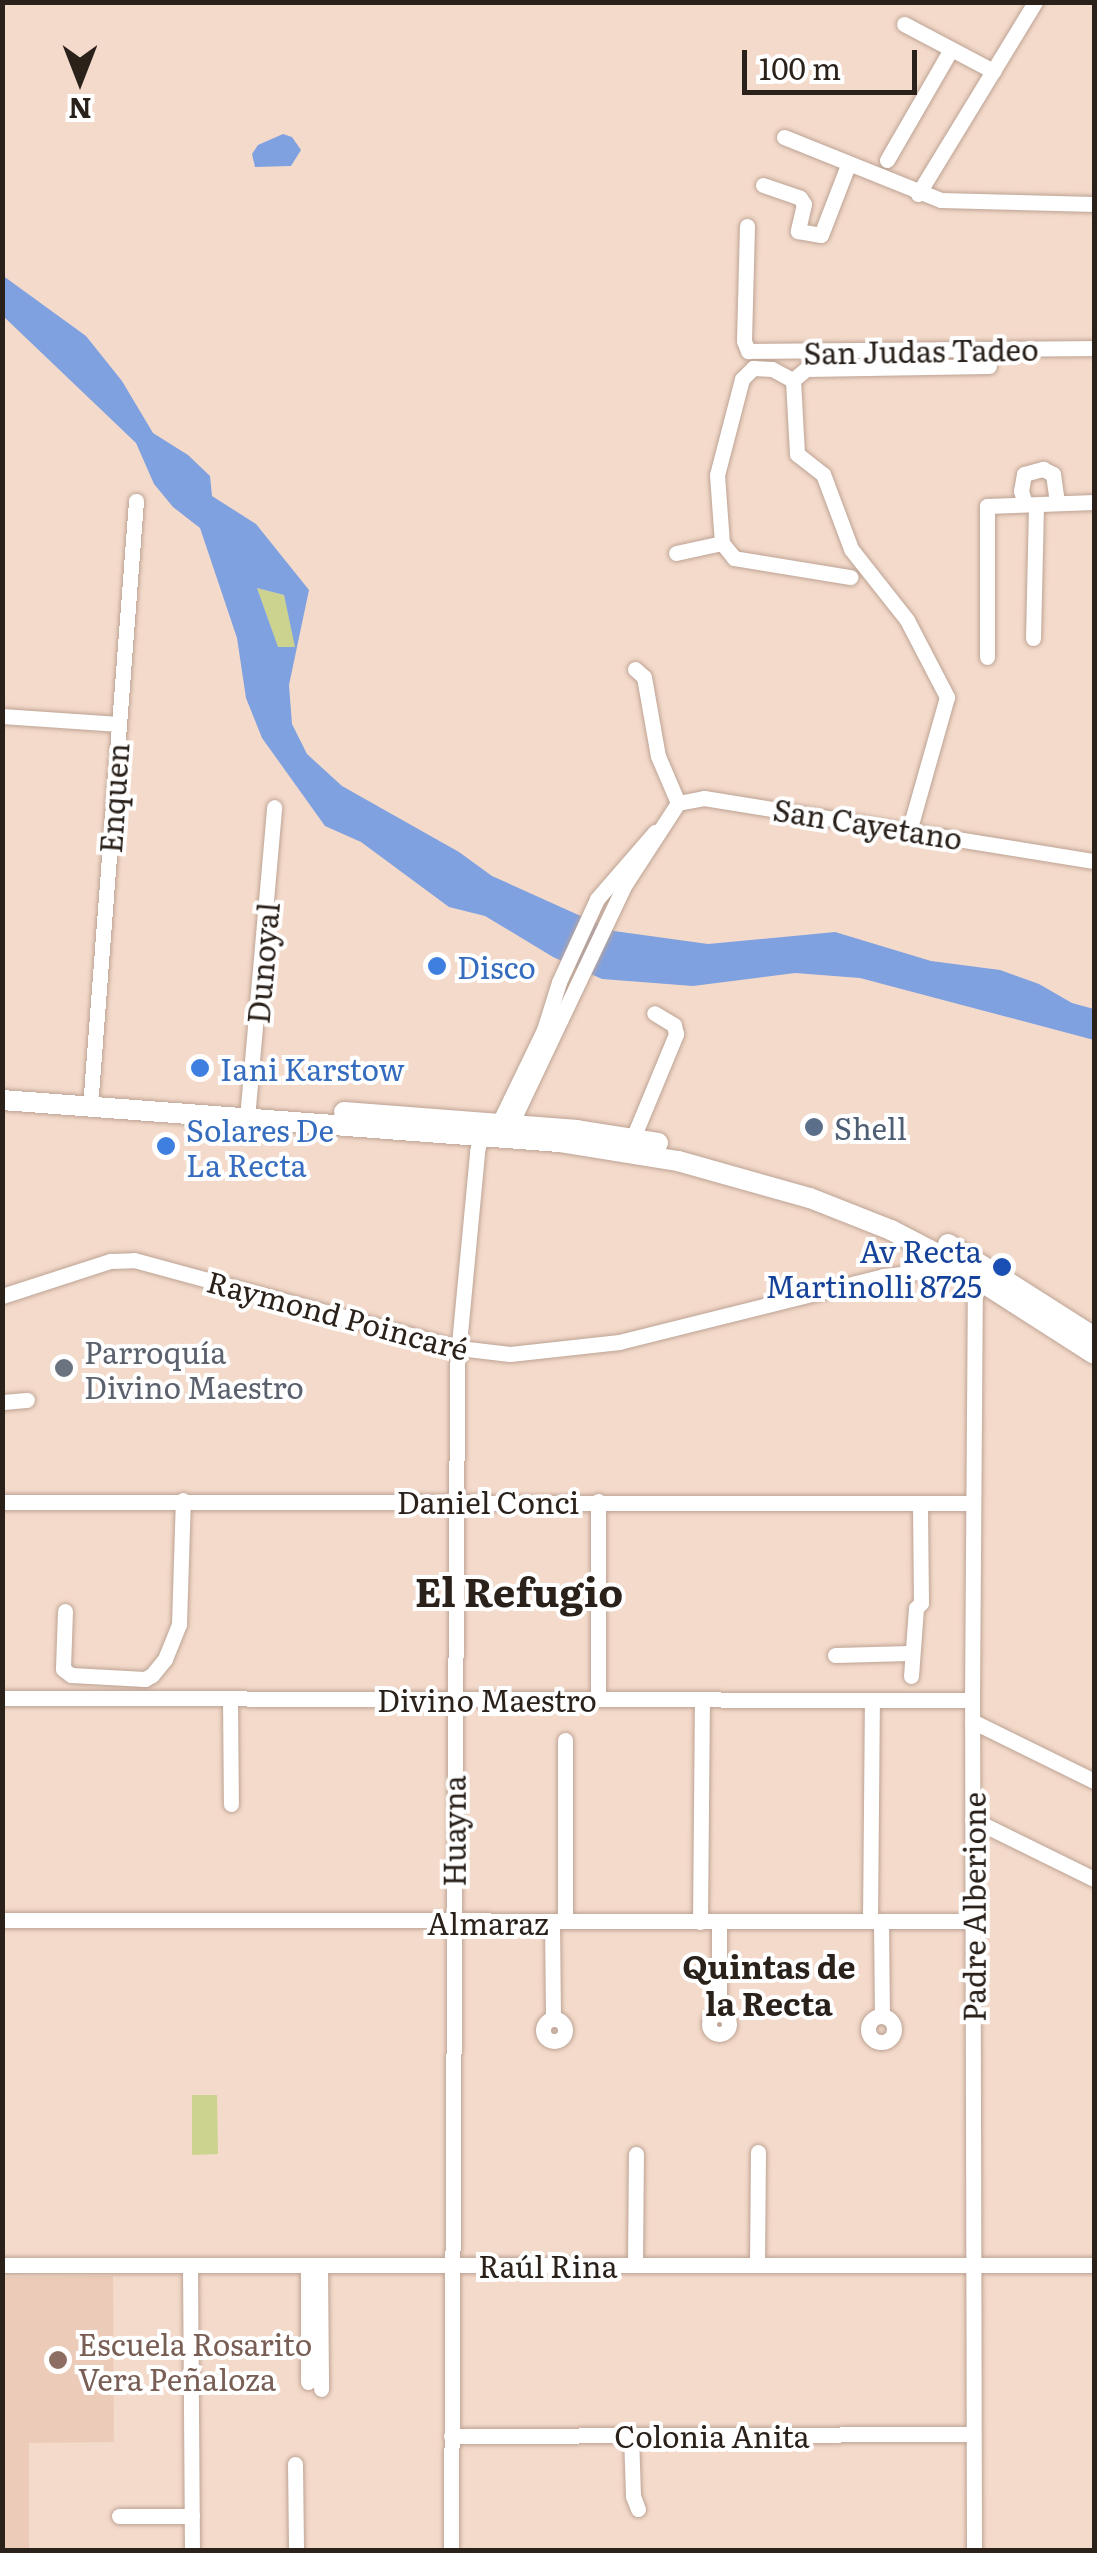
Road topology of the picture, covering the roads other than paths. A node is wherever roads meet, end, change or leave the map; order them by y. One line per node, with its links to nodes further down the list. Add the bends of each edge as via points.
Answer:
1 (1034, 2): 4 (street)
2 (904, 24): 3 (street)
3 (950, 49): 4 (street); 6 (street)
4 (993, 71): 9 (street)
5 (784, 137): 7 (street)
6 (887, 160)
7 (848, 165): 8 (street, via 821,235 798,231 800,198); 9 (street)
8 (763, 185)
9 (918, 194): 10 (street, via 954,202)
10 (1094, 204)
11 (748, 226): 12 (street, San Judas Tadeo, via 748,351)
12 (1094, 348)
13 (990, 366): 14 (street, via 806,368)
14 (794, 380): 19 (street, via 759,367 742,379 717,474); 29 (street, via 797,454 823,474 851,549 907,620 947,697)
15 (1058, 501): 17 (street); 18 (street); 18 (street, via 1053,474 1042,468 1024,474 1021,490)
16 (136, 502): 26 (street, Enquen)
17 (1094, 502)
18 (1030, 504): 22 (street); 23 (street, via 987,506)
19 (722, 543): 20 (street); 21 (street, via 734,558)
20 (676, 553)
21 (850, 576)
22 (1034, 638)
23 (987, 658)
24 (635, 669): 27 (street, via 644,677 658,756)
25 (2, 716): 26 (street)
26 (119, 724): 35 (street, Enquen)
27 (678, 803): 29 (street, San Cayetano, via 704,798); 31 (street)
28 (274, 808): 37 (street, Dunoyal)
29 (910, 828): 30 (street, San Cayetano)
30 (1094, 861)
31 (618, 882): 32 (street, via 614,906); 32 (street, via 597,898)
32 (566, 985): 38 (street, Huayna)
33 (654, 1013): 39 (street, via 674,1025 676,1034)
34 (2, 1087): 35 (main road)
35 (91, 1094): 37 (main road)
36 (2, 1100): 37 (main road)
37 (248, 1112): 38 (main road); 38 (main road, via 412,1132)
38 (501, 1131): 39 (main road); 40 (main road, via 654,1156 810,1198); 44 (street, Huayna)
39 (632, 1138): 40 (main road, via 836,1192 889,1214)
40 (960, 1260): 41 (main road); 44 (street, Raymond Poincaré, via 604,1345 510,1354)
41 (981, 1272): 43 (main road); 45 (main road); 53 (street, Padre Alberione)
42 (2, 1296): 44 (street, Raymond Poincaré, via 123,1258)
43 (1094, 1337)
44 (459, 1348): 49 (street, Huayna)
45 (1094, 1354)
46 (27, 1400): 47 (street)
47 (2, 1402)
48 (183, 1500): 49 (street, Daniel Conci); 51 (street, Daniel Conci); 54 (street, via 179,1624 152,1675 71,1675 63,1669)
49 (455, 1501): 50 (street, Daniel Conci); 60 (street, Huayna)
50 (598, 1501): 52 (street, Daniel Conci); 61 (street)
51 (2, 1502)
52 (920, 1503): 53 (street, Daniel Conci); 55 (street, via 921,1603)
53 (974, 1503): 64 (street, Padre Alberione)
54 (65, 1611)
55 (910, 1653): 56 (street); 57 (street)
56 (835, 1655)
57 (911, 1676)
58 (2, 1698): 59 (street, Divino Maestro)
59 (230, 1698): 60 (street, Divino Maestro); 68 (street)
60 (453, 1699): 61 (street, Divino Maestro); 77 (street, Huayna)
61 (598, 1699): 62 (street, Divino Maestro)
62 (702, 1699): 63 (street, Divino Maestro); 76 (street)
63 (872, 1700): 64 (street, Divino Maestro); 74 (street)
64 (972, 1700): 65 (street, Padre Alberione)
65 (972, 1721): 67 (street); 69 (street, Padre Alberione)
66 (564, 1740): 72 (street)
67 (1094, 1781)
68 (231, 1804)
69 (972, 1819): 70 (street); 75 (street, Padre Alberione)
70 (1094, 1879)
71 (2, 1920): 77 (street, Almaraz)
72 (558, 1921): 76 (street, Almaraz); 77 (street, Almaraz); 80 (street)
73 (719, 1921): 74 (street, Almaraz); 76 (street, Almaraz); 78 (street)
74 (875, 1921): 75 (street, Almaraz); 79 (street)
75 (972, 1921): 84 (street, Padre Alberione)
76 (700, 1922)
77 (452, 1923): 89 (street, Huayna)
78 (719, 2014)
79 (882, 2016)
80 (553, 2019)
81 (758, 2152): 90 (street)
82 (636, 2154): 83 (street)
83 (635, 2264): 89 (street, Raúl Rina); 90 (street, Raúl Rina)
84 (974, 2264): 85 (street, Raúl Rina); 90 (street, Raúl Rina); 92 (street, Padre Alberione)
85 (1094, 2264)
86 (2, 2265): 87 (street, Raúl Rina)
87 (190, 2265): 88 (street, Raúl Rina); 99 (street)
88 (314, 2265): 89 (street, Raúl Rina); 91 (street)
89 (451, 2265): 94 (street, Huayna)
90 (757, 2265)
91 (315, 2385)
92 (972, 2434): 93 (street, Colonia Anita); 104 (street, Padre Alberione)
93 (631, 2435): 94 (street, Colonia Anita); 97 (street)
94 (451, 2436): 103 (street, Huayna)
95 (294, 2464): 101 (street)
96 (306, 2503): 102 (street)
97 (638, 2509)
98 (119, 2516): 99 (street)
99 (192, 2516): 100 (street)
100 (192, 2550)
101 (296, 2550)
102 (306, 2550)
103 (450, 2550)
104 (974, 2550)

